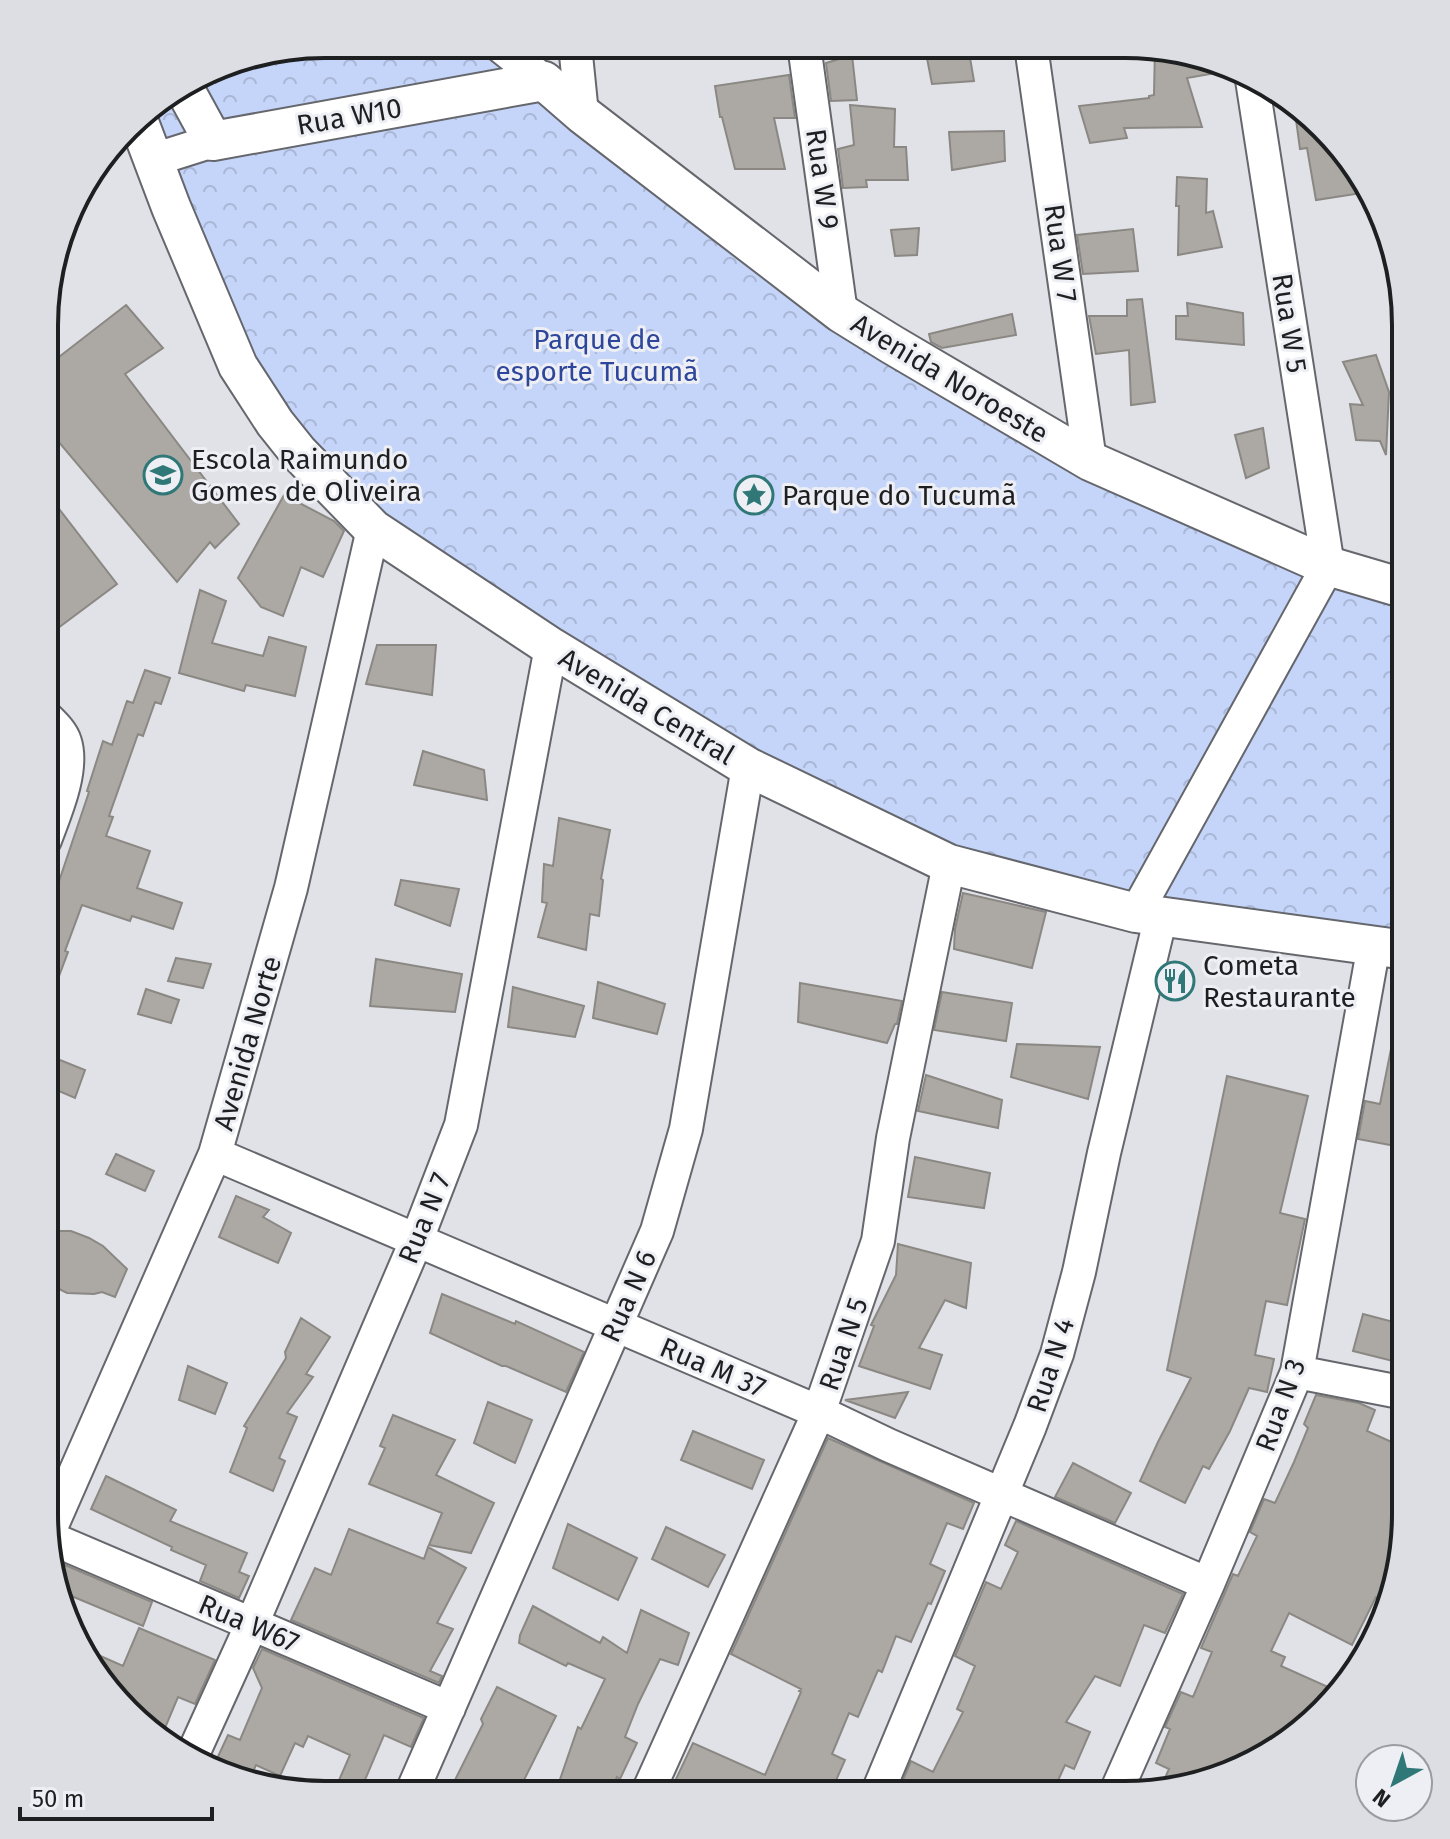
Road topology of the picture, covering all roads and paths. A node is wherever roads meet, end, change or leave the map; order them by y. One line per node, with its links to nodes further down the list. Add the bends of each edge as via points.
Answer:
1 (806, 58): 12 (street, Rua W 9)
2 (1033, 58): 13 (street, Rua W 7)
3 (516, 59): 5 (street)
4 (576, 59): 8 (street)
5 (544, 81): 8 (street, Avenida Noroeste); 10 (street, Rua W10)
6 (1254, 91): 15 (street, Rua W 5)
7 (188, 96): 10 (street)
8 (582, 114): 12 (street, Avenida Noroeste)
9 (142, 131): 11 (street, Avenida Central)
10 (213, 141): 11 (street)
11 (153, 160): 14 (street, Avenida Central, via 238,366 299,453)
12 (841, 313): 13 (street, Avenida Noroeste)
13 (1090, 461): 15 (street, Avenida Noroeste)
14 (373, 529): 17 (street, Avenida Central); 24 (street, Avenida Norte, via 291,888)
15 (1328, 566): 16 (street, Avenida Noroeste); 22 (street, Rua N 4)
16 (1392, 585)
17 (551, 647): 19 (street, Avenida Central); 25 (street, Rua N 7, via 461,1125)
18 (58, 730): 20 (street, via 65,741 67,769)
19 (748, 767): 21 (street, Avenida Central); 26 (street, Rua N 6, via 686,1129 657,1231)
20 (58, 789)
21 (949, 864): 22 (street, Avenida Central); 29 (street, Rua N 5, via 893,1138 878,1241)
22 (1148, 914): 23 (street, Avenida Central); 30 (street, Rua N 4, via 1079,1272 1057,1354)
23 (1390, 948): 27 (street, Rua N 3)
24 (215, 1154): 25 (street, Rua M 37); 31 (street, Avenida Norte)
25 (417, 1239): 26 (street, Rua M 37); 34 (street, Rua N 7)
26 (615, 1325): 29 (street, Rua M 37); 35 (street, Rua N 6)
27 (1297, 1372): 28 (street); 33 (street, Rua N 3)
28 (1391, 1390)
29 (819, 1412): 30 (street, Rua M 37); 38 (street, Rua N 5)
30 (1002, 1493): 33 (street, Rua M 37); 39 (street, Rua N 4)
31 (58, 1514)
32 (59, 1540): 34 (street, Rua W67)
33 (1208, 1584): 40 (street, Rua N 3)
34 (252, 1624): 35 (street, Rua W67); 36 (street, Rua N 7)
35 (449, 1708): 37 (street, Rua N 6)
36 (196, 1747)
37 (417, 1780)
38 (653, 1780)
39 (883, 1780)
40 (1121, 1780)

